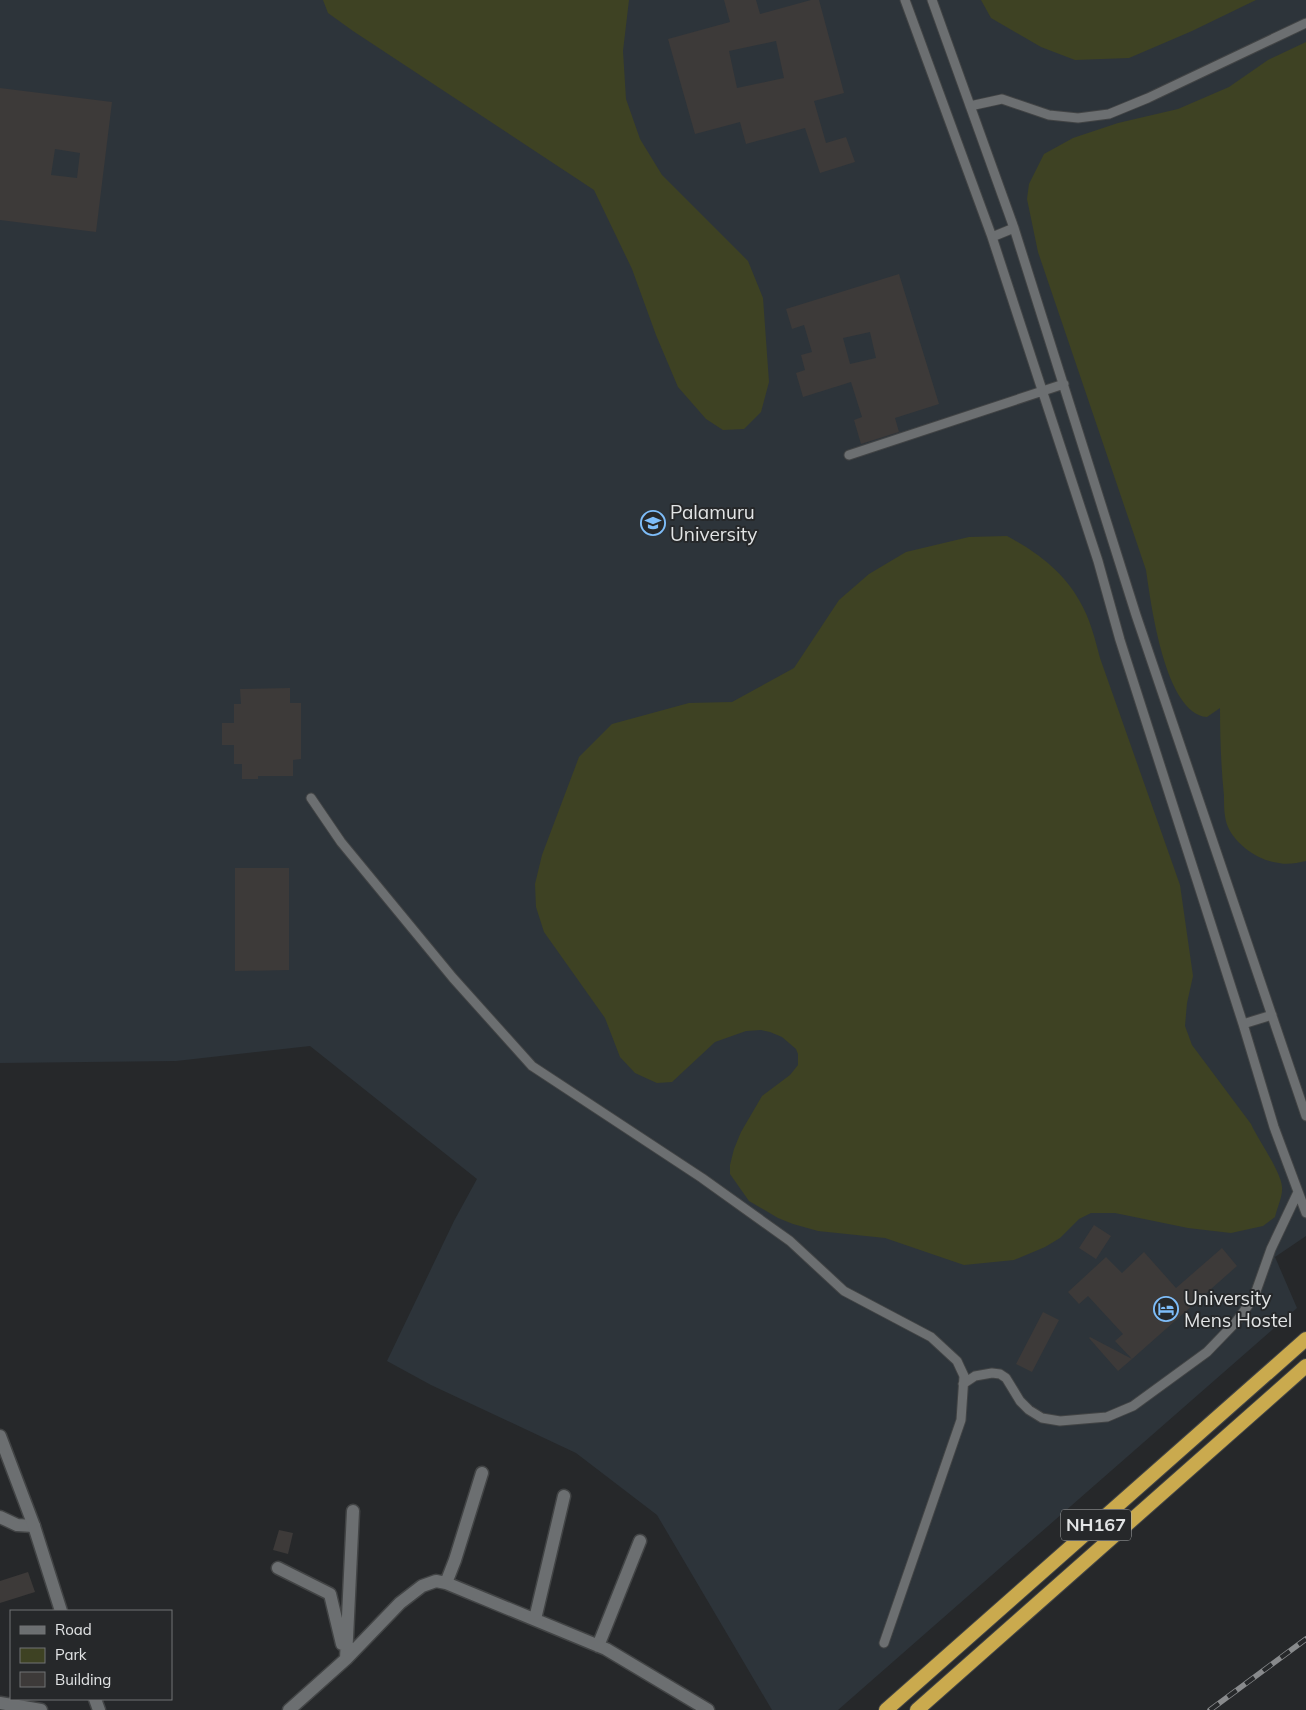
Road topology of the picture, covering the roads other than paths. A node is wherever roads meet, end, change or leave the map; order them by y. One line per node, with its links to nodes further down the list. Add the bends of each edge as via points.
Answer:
1 (905, 0): 6 (lane)
2 (932, 0): 4 (lane)
3 (1306, 23): 4 (lane, via 1109,114 1078,118 1049,115 1002,99)
4 (970, 106): 5 (lane)
5 (1014, 228): 6 (lane); 7 (lane)
6 (992, 237): 8 (lane)
7 (1064, 384): 8 (lane); 11 (lane, via 1136,615)
8 (1042, 392): 9 (lane); 12 (lane)
9 (849, 455)
10 (311, 798): 18 (lane, via 353,857 532,1066 702,1178 790,1241 844,1292 932,1337 957,1361 964,1376)
11 (1272, 1015): 12 (lane); 13 (lane)
12 (1243, 1024): 14 (lane)
13 (1306, 1116)
14 (1298, 1192): 15 (lane); 18 (lane, via 1271,1249 1256,1291 1236,1322 1207,1352 1133,1406 1107,1417 1060,1421 1042,1418 1029,1410 1000,1374 975,1376)
15 (1306, 1213)
16 (1306, 1339): 37 (highway, NH167)
17 (1306, 1366): 38 (highway, NH167)
18 (963, 1384): 30 (lane, via 961,1420)
19 (0, 1436): 24 (street)
20 (482, 1473): 27 (street)
21 (564, 1496): 29 (street)
22 (353, 1511): 32 (street)
23 (0, 1517): 24 (street, via 17,1525)
24 (34, 1526): 28 (street)
25 (640, 1541): 31 (street)
26 (278, 1568): 32 (street, via 330,1594)
27 (446, 1583): 29 (street); 32 (street, via 422,1586 400,1603)
28 (61, 1610)
29 (535, 1619): 31 (street)
30 (884, 1643)
31 (598, 1646): 36 (street)
32 (346, 1659): 35 (street)
33 (0, 1703): 34 (street)
34 (41, 1710)
35 (289, 1710)
36 (708, 1710)
37 (886, 1710)
38 (918, 1710)

